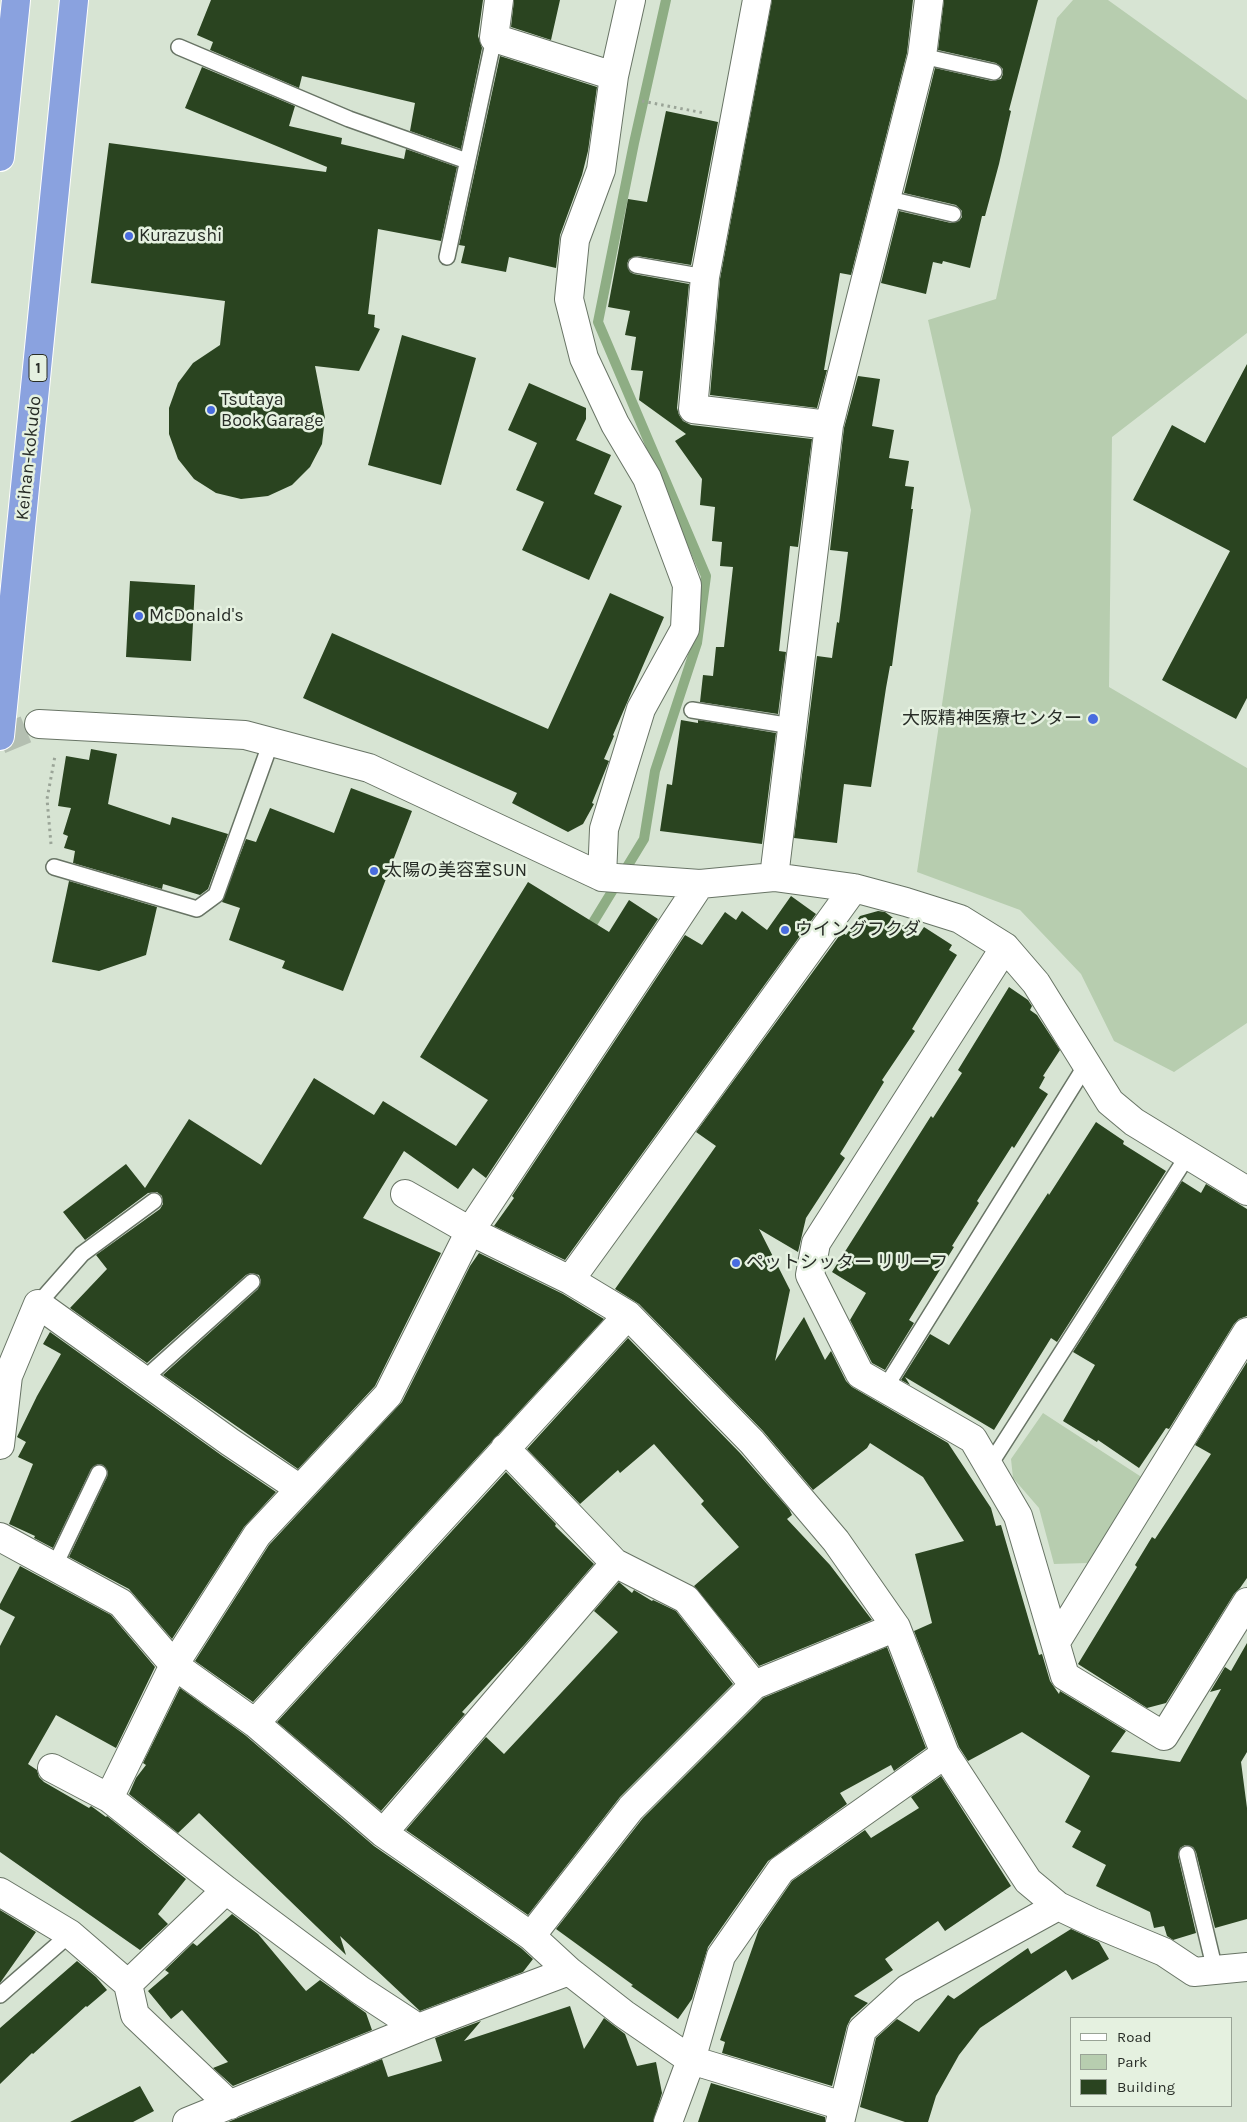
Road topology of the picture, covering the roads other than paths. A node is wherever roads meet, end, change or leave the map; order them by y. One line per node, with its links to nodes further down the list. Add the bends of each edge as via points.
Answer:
1 (16, 0): 12 (highway)
2 (74, 0): 23 (highway, Keihan-kokudo / 1)
3 (499, 0): 7 (street)
4 (631, 0): 11 (street)
5 (757, 0): 18 (street)
6 (929, 0): 9 (street)
7 (494, 38): 11 (street); 13 (lane)
8 (179, 47): 13 (lane, via 349,118)
9 (922, 56): 10 (lane); 14 (street)
10 (994, 72)
11 (614, 76): 27 (street, via 601,170 575,240 569,299 584,358 615,424 647,478 687,585 685,629 641,709 604,828)
12 (0, 157)
13 (467, 161): 16 (lane)
14 (885, 198): 15 (lane); 19 (street)
15 (953, 214)
16 (447, 257)
17 (636, 265): 18 (lane)
18 (705, 276): 19 (street, via 693,409)
19 (829, 425): 22 (street)
20 (692, 710): 22 (lane)
21 (49, 725): 24 (street, via 245,735)
22 (792, 726): 26 (street)
23 (0, 736)
24 (271, 742): 25 (lane, via 216,895 197,909); 27 (street, via 369,768)
25 (54, 867)
26 (774, 877): 28 (street); 29 (street)
27 (615, 878): 28 (street)
28 (700, 884): 36 (street)
29 (854, 888): 30 (street, via 960,919); 37 (street)
30 (1005, 948): 31 (street, via 1036,982); 43 (street, via 816,1243 810,1275 860,1374)
31 (1086, 1065): 32 (street, via 1110,1102 1134,1122); 43 (lane)
32 (1188, 1155): 33 (street); 46 (lane)
33 (1247, 1191)
34 (405, 1194): 36 (street)
35 (154, 1201): 39 (lane, via 82,1254)
36 (470, 1232): 37 (street); 48 (street, via 388,1395)
37 (570, 1280): 40 (street)
38 (252, 1282): 42 (lane)
39 (38, 1304): 42 (street); 44 (street, via 8,1376)
40 (628, 1314): 45 (street); 53 (street, via 759,1450 836,1541)
41 (1247, 1332): 54 (street)
42 (143, 1380): 48 (street)
43 (885, 1388): 46 (street, via 973,1440)
44 (0, 1445)
45 (505, 1448): 50 (street); 57 (street)
46 (989, 1466): 54 (street, via 1018,1516)
47 (99, 1473): 51 (lane)
48 (300, 1488): 55 (street, via 257,1535)
49 (0, 1537): 51 (street)
50 (616, 1563): 56 (street, via 686,1599); 61 (street)
51 (54, 1567): 55 (street, via 121,1603)
52 (1247, 1602): 54 (street, via 1164,1736 1065,1676)
53 (896, 1628): 56 (street); 58 (street)
54 (1056, 1642)
55 (174, 1665): 57 (street); 60 (street)
56 (754, 1685): 67 (street, via 631,1808)
57 (255, 1723): 61 (street)
58 (945, 1754): 65 (street, via 1028,1881); 74 (street, via 781,1870 721,1956)
59 (52, 1768): 60 (street)
60 (109, 1798): 63 (street)
61 (384, 1833): 67 (street)
62 (1187, 1854): 69 (lane)
63 (226, 1890): 71 (street); 73 (street, via 360,1990)
64 (0, 1892): 66 (street)
65 (1058, 1906): 69 (street, via 1164,1952 1194,1972); 76 (street, via 906,1989 862,2030)
66 (70, 1934): 71 (street); 72 (lane)
67 (531, 1936): 70 (street)
68 (1247, 1967): 69 (street)
69 (1215, 1970)
70 (569, 1971): 73 (street); 74 (street)
71 (128, 1984): 75 (street, via 135,2015)
72 (0, 1995)
73 (418, 2028): 75 (street)
74 (691, 2060): 76 (street); 78 (street)
75 (230, 2105): 77 (street)
76 (842, 2114)
77 (186, 2122)
78 (668, 2122)

